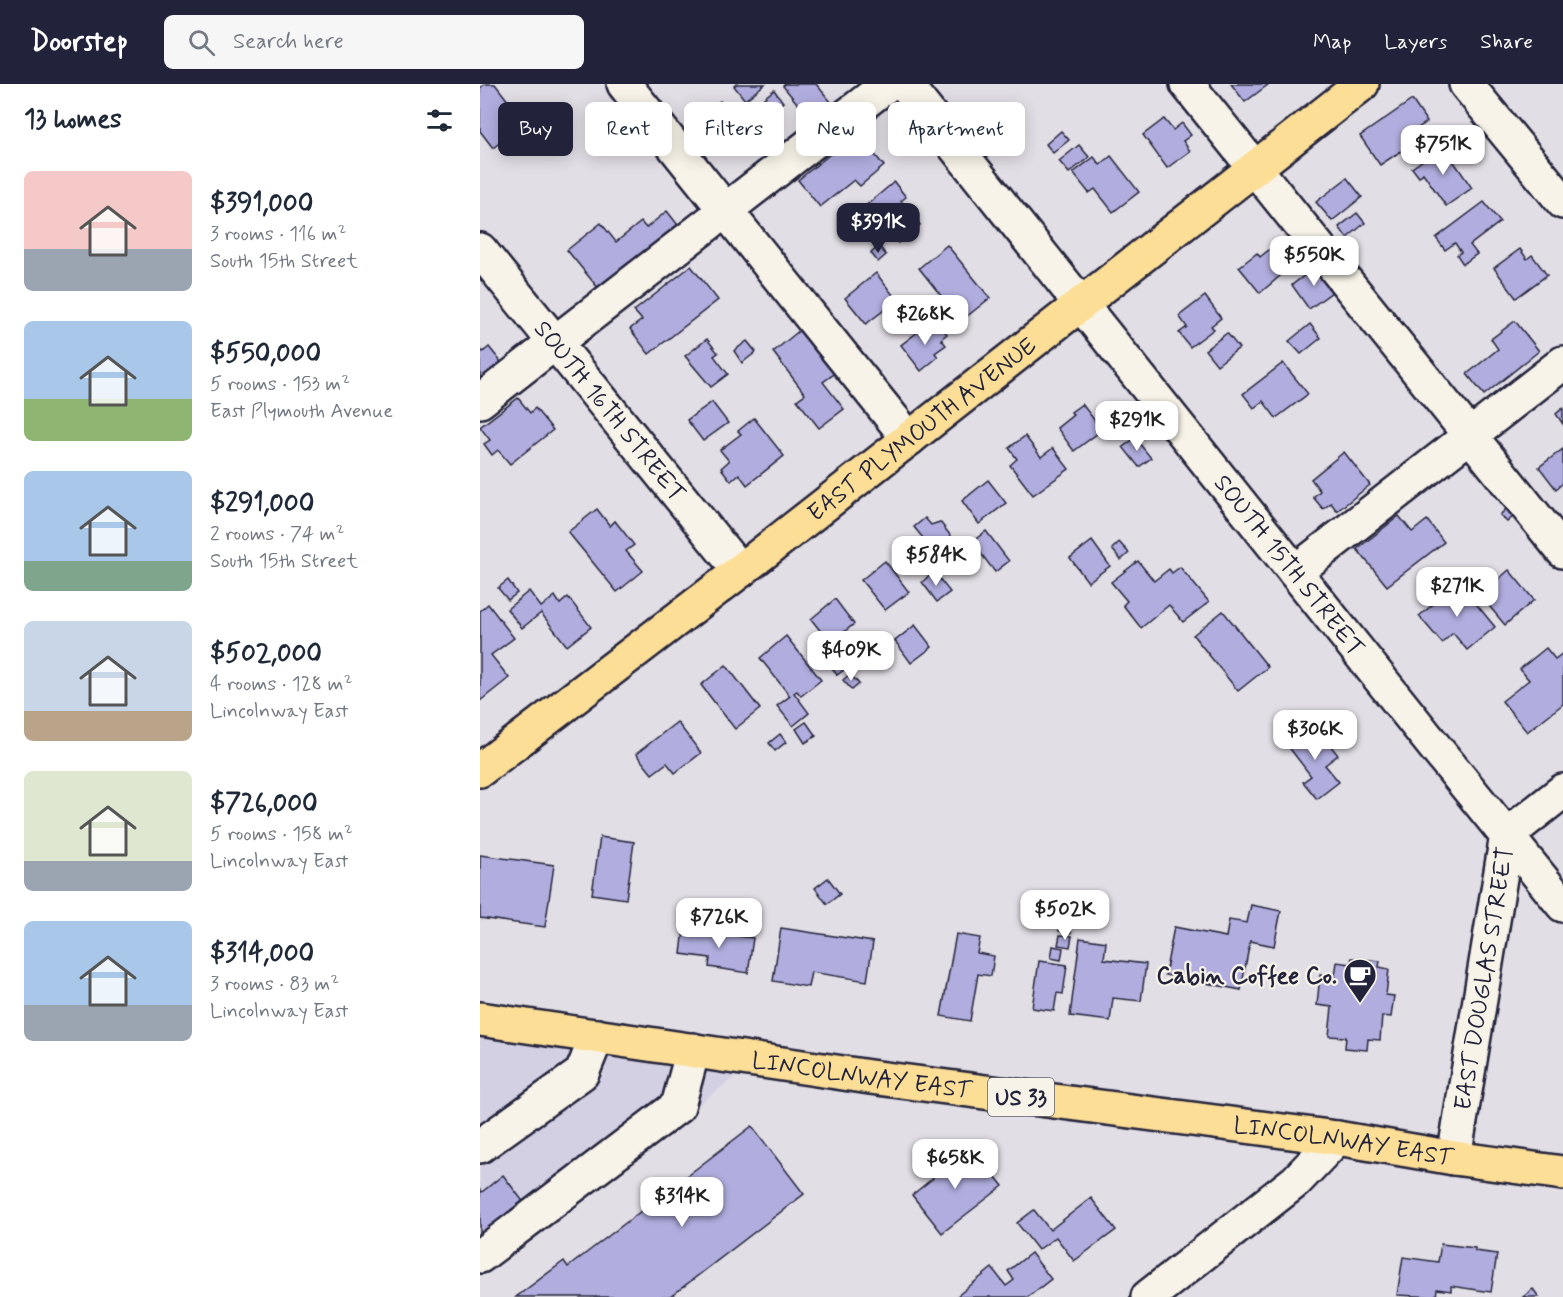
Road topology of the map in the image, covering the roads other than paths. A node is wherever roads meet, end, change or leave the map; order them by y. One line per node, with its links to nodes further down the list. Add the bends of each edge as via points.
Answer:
1 (624, 84): 9 (street)
2 (888, 84): 9 (street)
3 (905, 84): 11 (street, SOUTH 15TH STREET)
4 (1187, 84): 7 (street)
5 (1362, 84): 7 (main road, EAST PLYMOUTH AVENUE)
6 (1466, 84): 8 (street)
7 (1255, 168): 11 (main road, EAST PLYMOUTH AVENUE); 15 (street)
8 (1563, 202)
9 (725, 211): 12 (street); 16 (street)
10 (480, 250): 12 (street, SOUTH 16TH STREET)
11 (1081, 305): 16 (main road, EAST PLYMOUTH AVENUE); 19 (street, SOUTH 15TH STREET)
12 (555, 344): 14 (street); 18 (street, SOUTH 16TH STREET)
13 (1563, 363): 15 (street)
14 (480, 401)
15 (1470, 436): 17 (street); 19 (street)
16 (909, 439): 18 (main road, EAST PLYMOUTH AVENUE)
17 (1563, 551)
18 (740, 571): 20 (main road, EAST PLYMOUTH AVENUE)
19 (1295, 572): 22 (street, SOUTH 15TH STREET)
20 (480, 770)
21 (1563, 791): 22 (street, EAST DOUGLAS STREET)
22 (1507, 835): 23 (street, SOUTH 15TH STREET); 29 (street, EAST DOUGLAS STREET)
23 (1563, 905)
24 (480, 1019): 25 (main road, LINCOLNWAY EAST / US 33)
25 (597, 1036): 26 (main road, LINCOLNWAY EAST / US 33); 28 (street, via 582,1073)
26 (693, 1050): 27 (main road, LINCOLNWAY EAST / US 33); 31 (street, via 678,1106)
27 (1337, 1138): 29 (main road, LINCOLNWAY EAST / US 33); 32 (street, via 1296,1181)
28 (480, 1146)
29 (1454, 1158): 30 (main road, LINCOLNWAY EAST / US 33)
30 (1563, 1173)
31 (480, 1256)
32 (1148, 1297)

